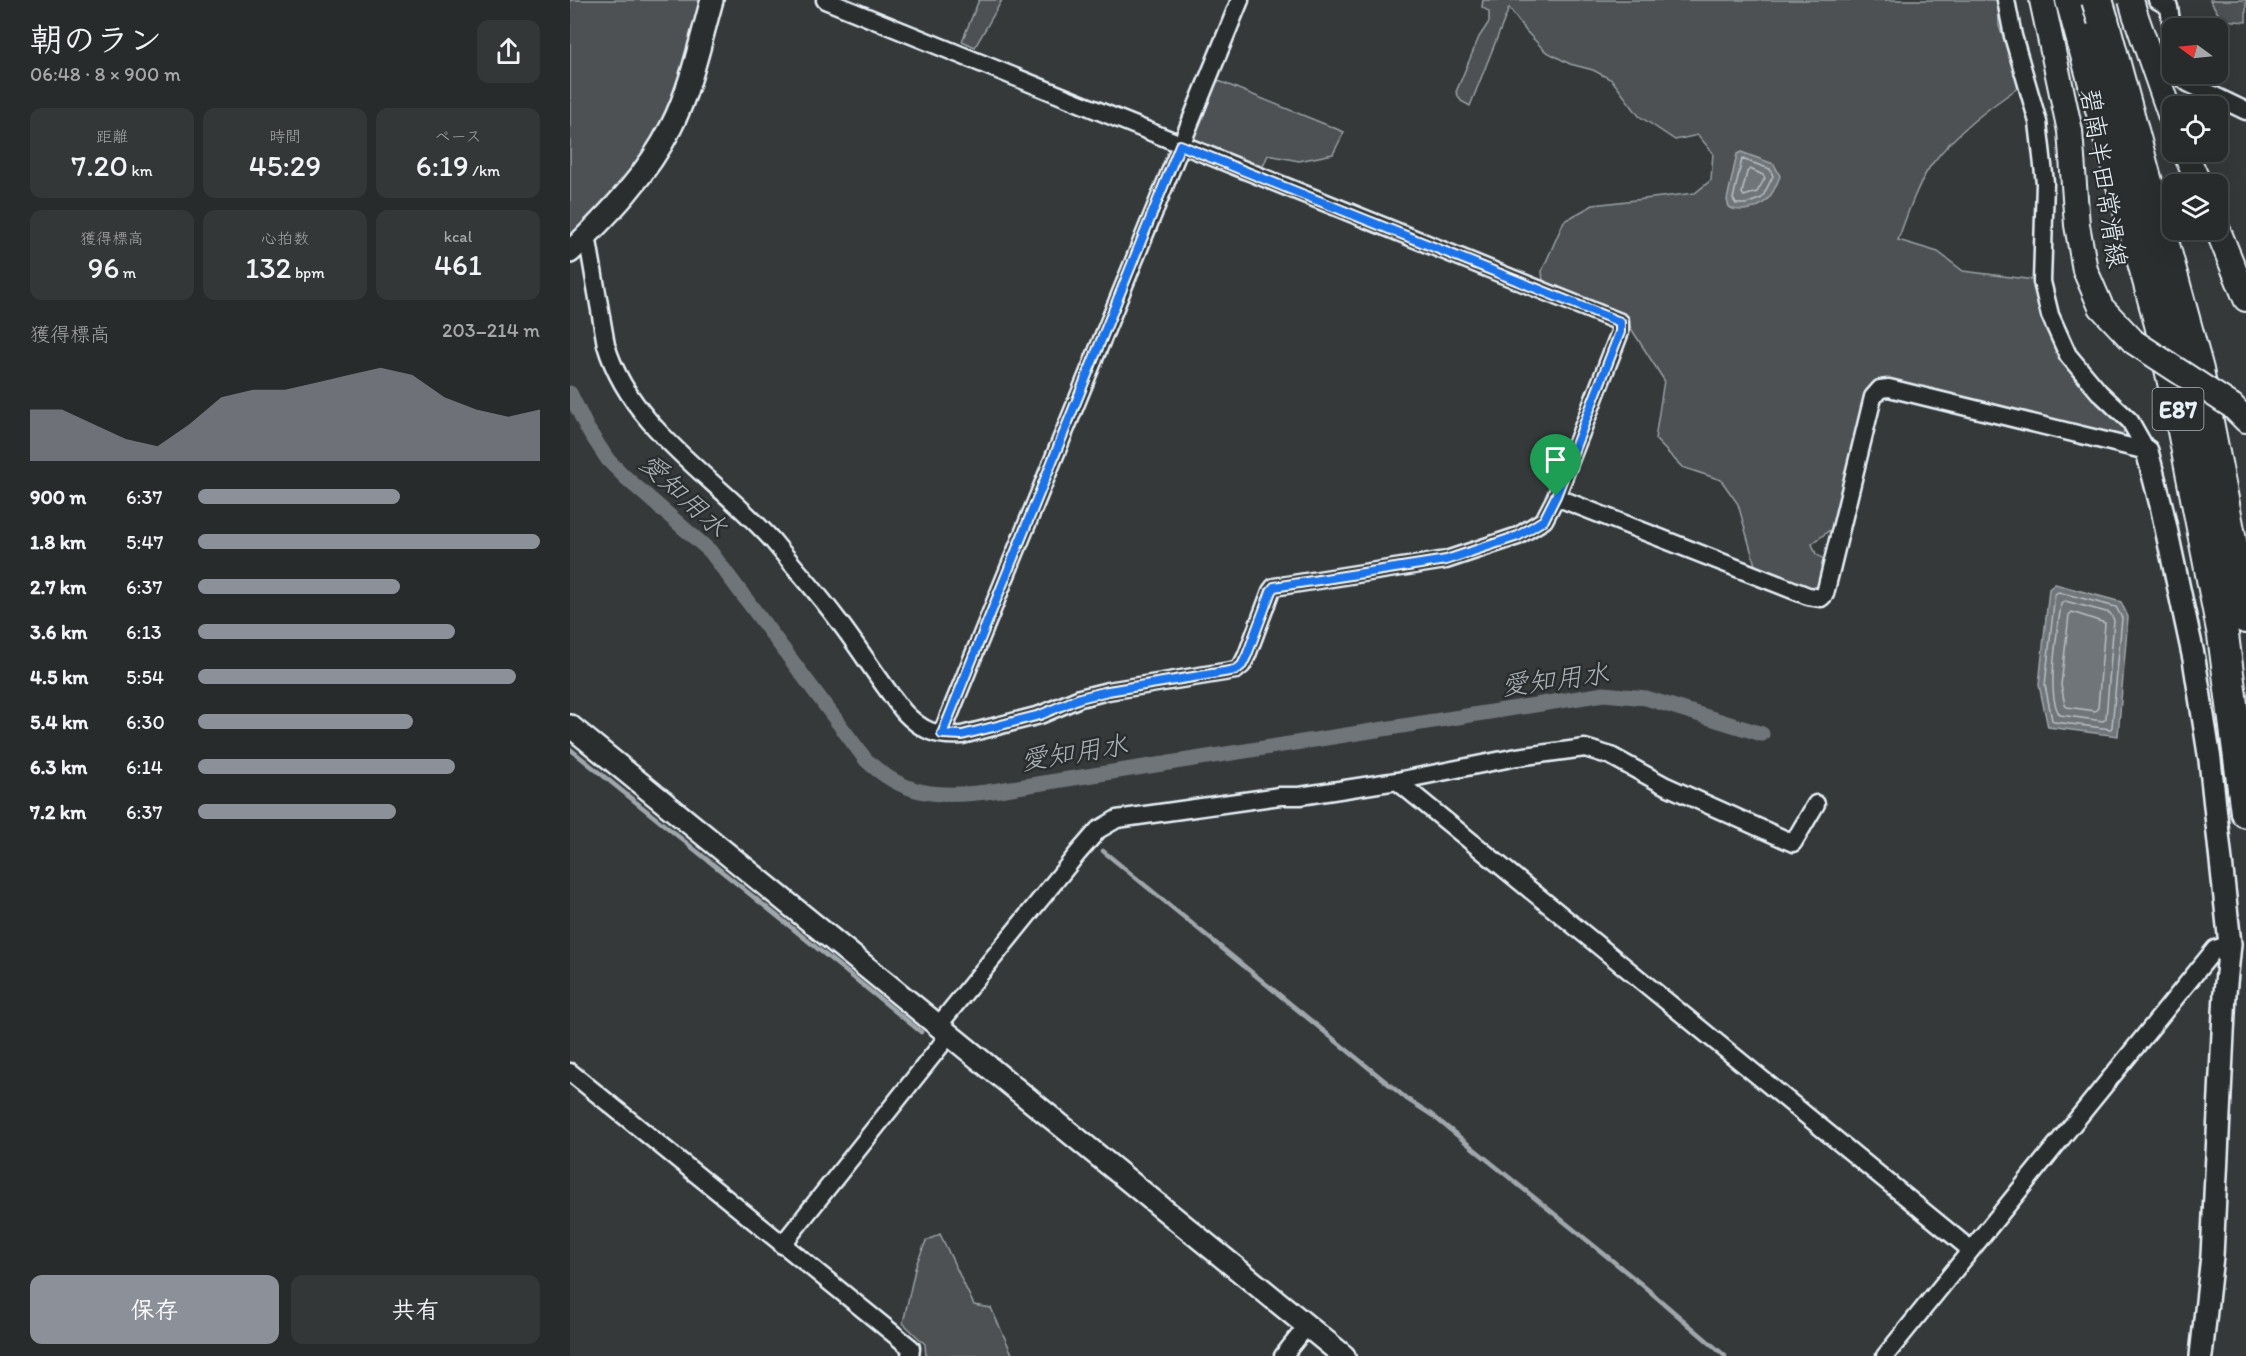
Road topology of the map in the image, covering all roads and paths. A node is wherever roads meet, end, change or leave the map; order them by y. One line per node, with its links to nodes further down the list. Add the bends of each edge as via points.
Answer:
1 (712, 0): 13 (street, via 681,105 670,128 629,190)
2 (825, 0): 12 (street)
3 (1240, 0): 12 (street)
4 (2006, 0): 18 (street, via 2038,123 2045,183 2042,282 2050,315 2068,355 2130,421)
5 (2157, 0): 8 (street, via 2169,7)
6 (2133, 5): 7 (street); 10 (main road)
7 (2075, 7): 17 (main road, 碧南半田常滑線, bridge, via 2070,131 2077,225 2085,270 2101,307 2134,342); 20 (highway, E87, via 2198,370); 25 (highway, E87, via 2177,400 2223,635)
8 (2171, 18)
9 (2190, 84): 11 (street)
10 (2164, 96)
11 (2246, 111)
12 (1180, 145): 19 (street, via 1620,322 1620,332); 22 (street)
13 (587, 235): 15 (street); 22 (street, via 606,345 622,385 669,442 773,542 836,617 904,712 928,732)
14 (2222, 240): 16 (main road)
15 (570, 252)
16 (2246, 299)
17 (2241, 411)
18 (2147, 451): 19 (street, via 1889,388 1880,389 1872,397 1821,598); 26 (street, via 2194,659 2210,760)
19 (1556, 496): 22 (street, via 1544,520 1518,536 1446,560 1274,587 1247,655 1236,670 1108,691 1040,715 962,735)
20 (2246, 618)
21 (572, 732): 27 (street)
22 (942, 734)
23 (1397, 781): 24 (street, via 1585,748 1611,756 1793,843); 27 (street, via 1117,819 1098,830 1078,853); 30 (street)
24 (1816, 804)
25 (2246, 812)
26 (2230, 944): 30 (street, via 2215,949); 36 (street, via 2212,1256)
27 (944, 1030): 29 (street); 31 (street)
28 (570, 1072): 29 (street)
29 (782, 1245): 32 (street, via 911,1348)
30 (1971, 1250): 35 (street)
31 (1308, 1326): 33 (street); 34 (street)
32 (910, 1356)
33 (1283, 1356)
34 (1344, 1356)
35 (1885, 1356)
36 (2201, 1356)

